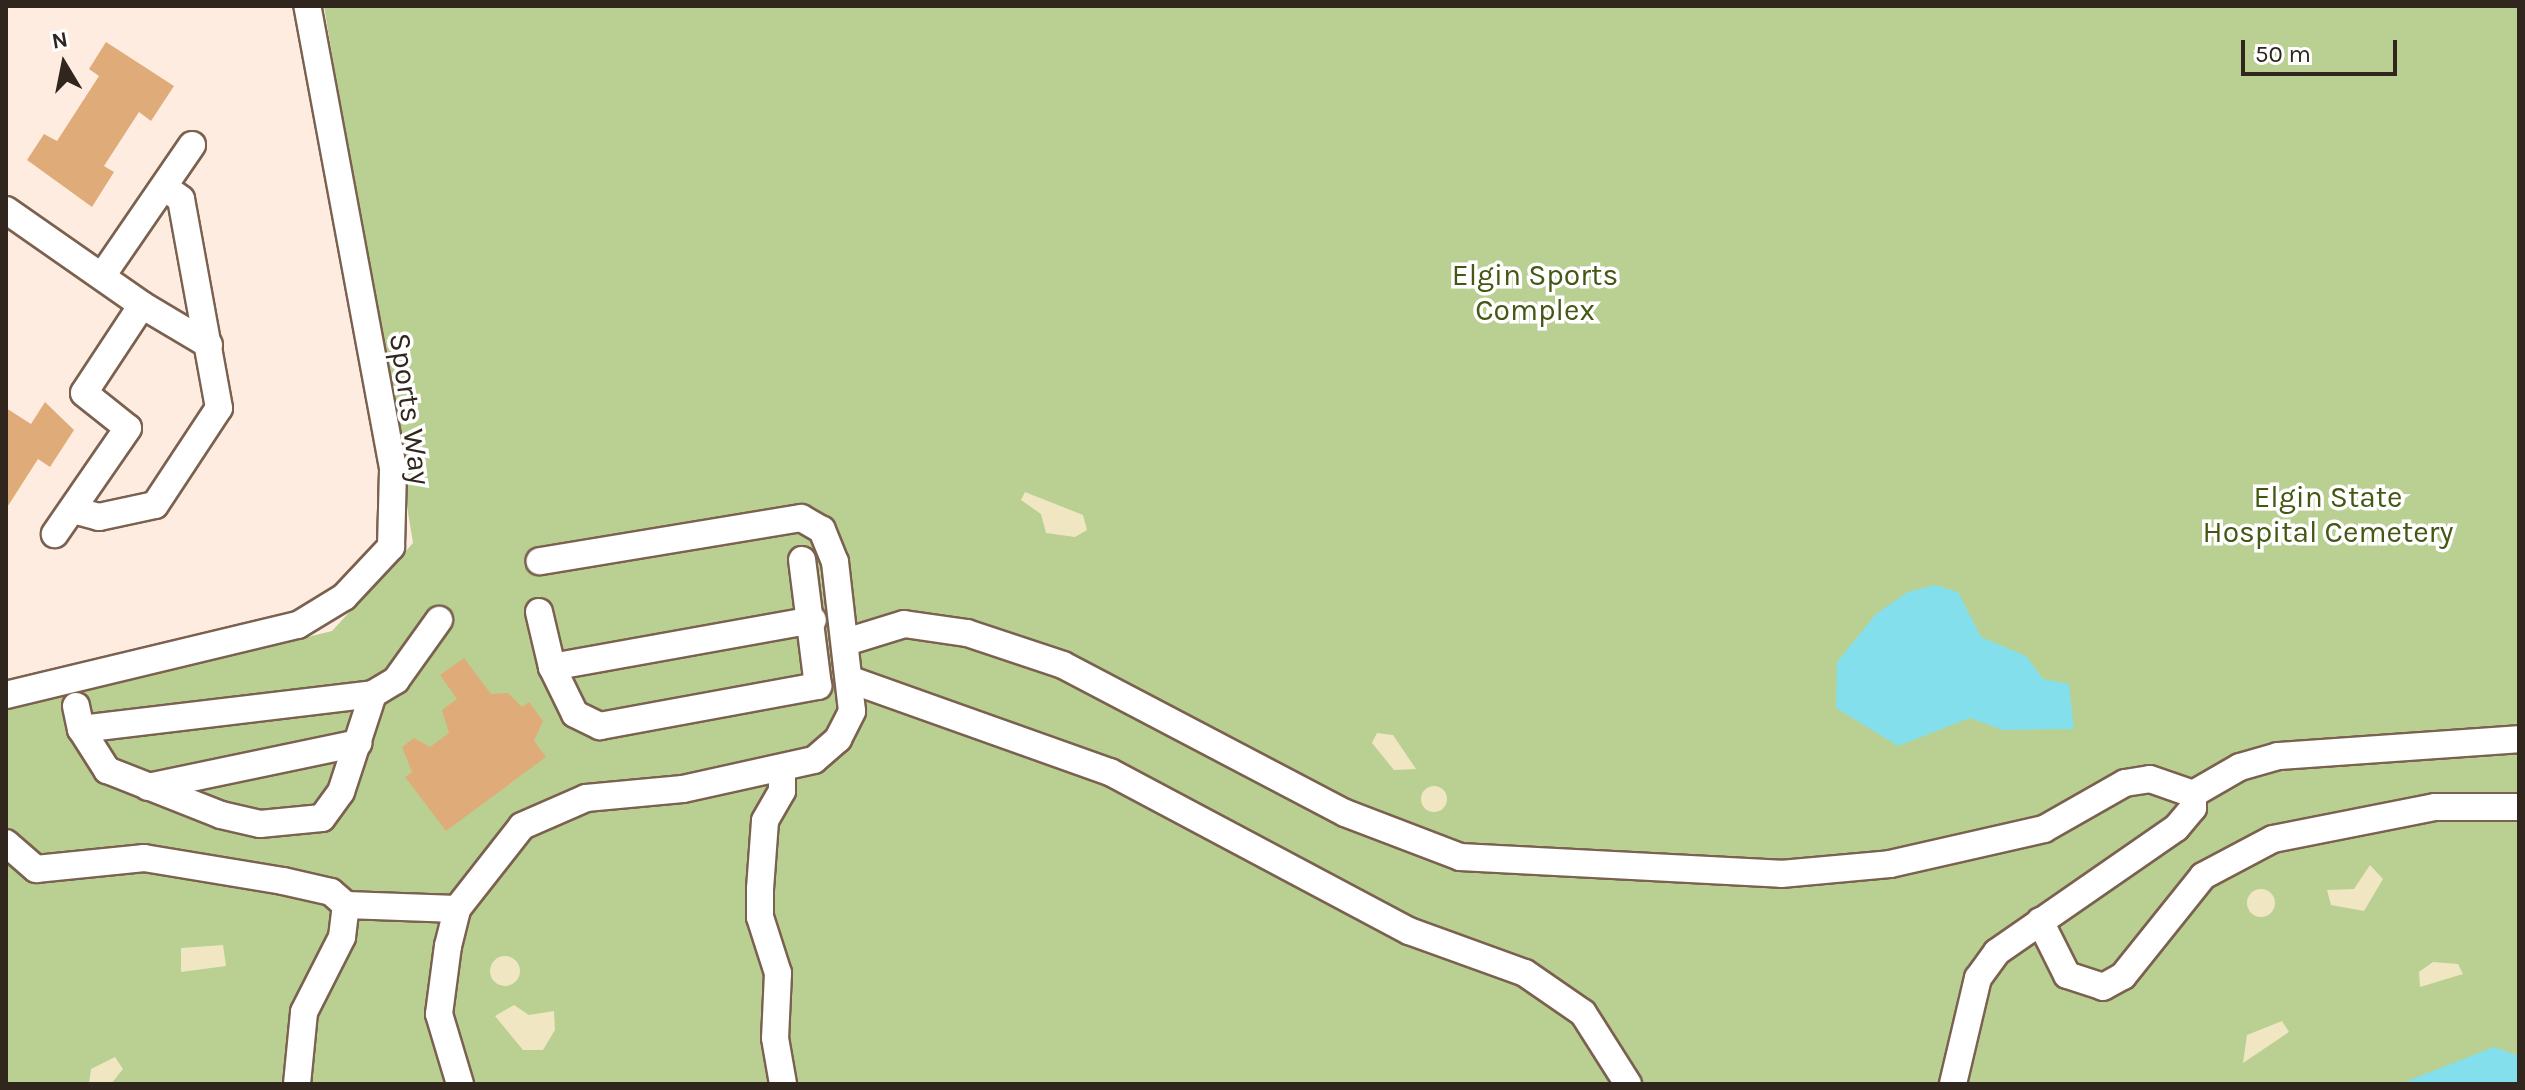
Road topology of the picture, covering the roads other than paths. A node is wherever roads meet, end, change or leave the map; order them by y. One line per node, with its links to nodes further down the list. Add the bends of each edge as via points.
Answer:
1 (307, 6): 19 (street, Sports Way, via 393,468 391,547 344,597 298,625)
2 (192, 145): 3 (street)
3 (164, 187): 5 (street); 7 (street, via 181,199)
4 (6, 210): 5 (street)
5 (102, 276): 6 (street)
6 (142, 305): 7 (street); 8 (street, via 84,393 128,428)
7 (209, 345): 8 (street, via 219,408 155,505 99,517)
8 (73, 510): 9 (street)
9 (55, 534)
10 (802, 560): 14 (street)
11 (540, 561): 15 (street, via 801,518 822,530 835,562)
12 (539, 612): 16 (street)
13 (439, 620): 18 (street, via 396,680)
14 (813, 620): 16 (street); 16 (street, via 818,686 600,726 575,714)
15 (846, 642): 17 (street); 24 (street, via 904,624 967,633 1052,661 1380,830 1460,857 1781,874 1890,864 2044,829 2125,783 2150,779)
16 (552, 667)
17 (854, 681): 22 (street, via 852,711 838,739 814,760); 33 (street, via 977,730 1110,772 1409,931 1535,978 1583,1013)
18 (373, 694): 21 (street); 23 (street, via 78,718 107,770)
19 (6, 695)
20 (2519, 739): 24 (street, via 2278,756 2240,767)
21 (358, 743): 23 (street); 23 (street, via 341,792 322,818 260,824)
22 (782, 770): 28 (street, via 551,809 495,853); 32 (street, via 782,791 765,821 760,917 778,973 775,1038)
23 (148, 787)
24 (2193, 794): 29 (street, via 2193,808 2176,828)
25 (2519, 807): 29 (street, via 2435,807 2273,839 2203,876 2123,976 2103,987 2067,975)
26 (6, 843): 27 (street, via 36,869 144,858 307,887)
27 (346, 905): 28 (street); 30 (street, via 342,937 304,1012)
28 (457, 909): 31 (street, via 439,1014)
29 (2040, 921): 34 (street, via 1997,952 1978,978)
30 (297, 1084)
31 (460, 1084)
32 (783, 1084)
33 (1628, 1084)
34 (1953, 1084)

